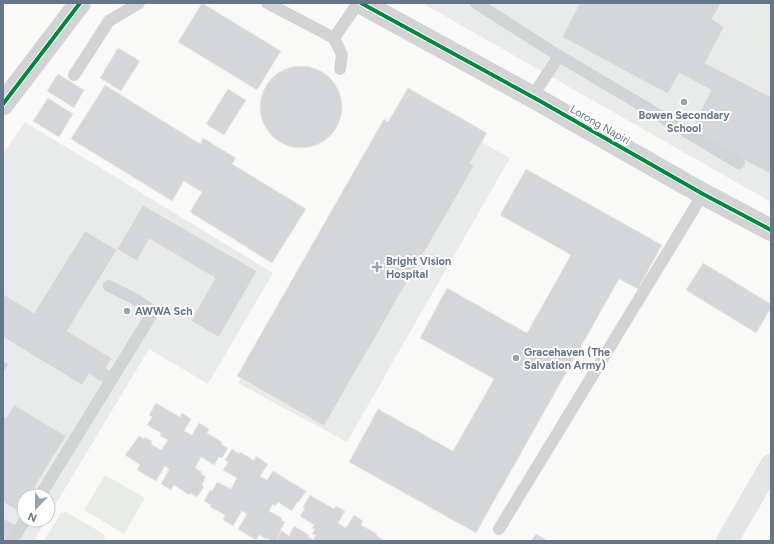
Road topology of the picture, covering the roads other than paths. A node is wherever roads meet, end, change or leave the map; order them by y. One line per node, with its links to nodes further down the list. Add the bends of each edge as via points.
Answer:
1 (80, 3): 11 (street)
2 (139, 3): 9 (lane, via 109,21)
3 (267, 3): 6 (lane)
4 (360, 3): 6 (lane); 10 (street, Lorong Napiri)
5 (476, 3): 7 (lane)
6 (334, 38): 8 (lane, via 342,55)
7 (559, 56): 10 (lane); 12 (lane)
8 (340, 70)
9 (74, 75)
10 (532, 97): 13 (street, Lorong Napiri)
11 (3, 104)
12 (739, 163)
13 (703, 194): 14 (street, Lorong Napiri); 19 (lane)
14 (771, 230)
15 (108, 286): 17 (lane, via 151,310 150,317)
16 (771, 465): 21 (main road)
17 (45, 488)
18 (20, 528): 20 (lane)
19 (499, 529)
20 (12, 541)
21 (727, 541)

